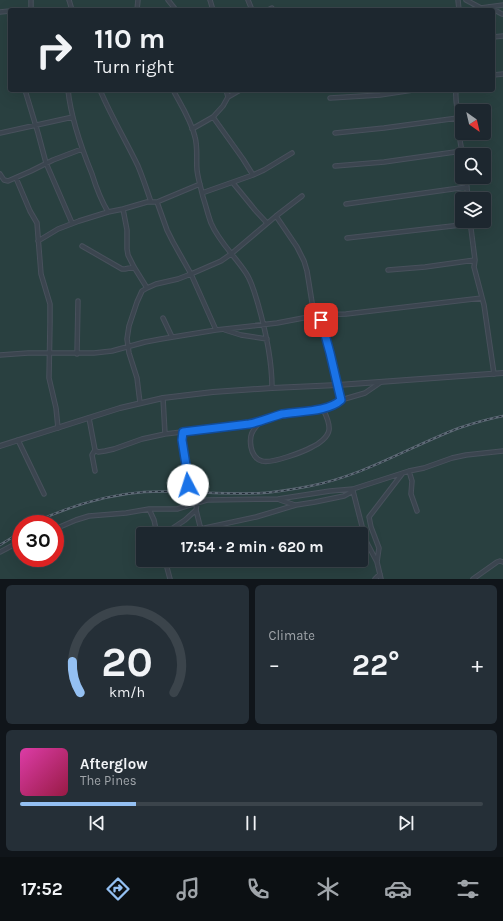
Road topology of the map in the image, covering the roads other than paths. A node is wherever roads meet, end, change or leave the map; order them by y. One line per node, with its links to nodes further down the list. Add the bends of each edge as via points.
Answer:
1 (168, 0): 5 (street)
2 (466, 0): 6 (street)
3 (503, 5): 4 (street)
4 (488, 7): 6 (street)
5 (174, 8)
6 (481, 8)
7 (26, 92): 23 (street)
8 (68, 92): 20 (street)
9 (101, 92): 42 (street, via 138,166)
10 (174, 92): 24 (street)
11 (227, 92): 17 (street)
12 (237, 92): 17 (street)
13 (360, 92): 16 (street)
14 (400, 92): 16 (street)
15 (456, 92): 19 (street)
16 (361, 96): 18 (street)
17 (228, 97): 21 (street)
18 (330, 98)
19 (456, 104)
20 (73, 117): 23 (street); 27 (street)
21 (213, 117): 24 (street); 33 (street)
22 (455, 118): 26 (street)
23 (36, 126): 25 (street); 30 (street)
24 (192, 129): 36 (street)
25 (0, 133)
26 (335, 133)
27 (82, 148): 30 (street); 46 (street)
28 (292, 153): 33 (street)
29 (455, 154): 31 (street)
30 (46, 163): 34 (street); 48 (street)
31 (335, 166)
32 (0, 174): 34 (street, via 6,181)
33 (253, 175): 35 (street)
34 (16, 178): 53 (street, via 36,221)
35 (233, 182): 40 (street); 49 (street)
36 (200, 184): 40 (street); 43 (street)
37 (467, 184): 38 (street)
38 (467, 187): 39 (street); 44 (street)
39 (467, 192)
40 (202, 193): 55 (street, via 215,232)
41 (302, 196): 47 (street)
42 (151, 202): 43 (street); 45 (street)
43 (157, 202): 59 (street, via 170,236)
44 (346, 204)
45 (123, 209): 46 (street); 57 (street, via 128,255)
46 (108, 212): 48 (street)
47 (276, 216): 49 (street); 64 (street, via 304,261)
48 (72, 223): 53 (street)
49 (267, 223): 55 (street)
50 (455, 224): 52 (street)
51 (471, 228): 56 (street)
52 (347, 238)
53 (38, 241): 72 (street, via 41,274 50,304)
54 (82, 246): 57 (street, via 122,269)
55 (231, 254): 59 (street); 66 (street, via 251,282)
56 (475, 260): 58 (street); 61 (street)
57 (134, 267): 60 (street)
58 (388, 270)
59 (190, 274): 60 (street); 68 (street)
60 (147, 288): 71 (street, via 141,293 129,326)
61 (482, 298): 63 (street, via 346,314); 76 (street)
62 (78, 301): 73 (street)
63 (319, 314): 64 (street); 78 (street)
64 (314, 315): 66 (street)
65 (163, 318): 69 (street)
66 (264, 325): 67 (street); 70 (street)
67 (224, 329): 68 (street); 70 (street)
68 (216, 330): 69 (street)
69 (172, 337): 71 (street)
70 (267, 339): 79 (street)
71 (127, 346): 73 (street, via 107,352); 82 (street, via 137,378)
72 (49, 353): 73 (street); 74 (street); 86 (street, via 49,378)
73 (78, 354)
74 (0, 355)
75 (503, 373): 76 (street)
76 (494, 374): 77 (street)
77 (382, 381): 78 (street); 81 (street, via 365,393)
78 (338, 385): 79 (street); 81 (street)
79 (272, 388): 80 (street)
80 (163, 398): 82 (street); 88 (street)
81 (341, 400): 83 (street, via 336,405)
82 (140, 403): 84 (street)
83 (323, 409): 85 (street, via 283,414); 85 (street, via 330,427 327,435 312,447 274,461 258,460 252,450 251,435)
84 (89, 418): 86 (street); 91 (street)
85 (260, 422): 87 (street)
86 (58, 428): 89 (street)
87 (183, 432): 88 (street); 96 (street)
88 (165, 434): 91 (street, via 114,449 98,452)
89 (18, 440): 90 (street); 98 (street)
90 (0, 446)
91 (95, 450): 93 (street, via 92,455)
92 (503, 451): 94 (street, via 452,458)
93 (96, 471)
94 (409, 471): 95 (street); 104 (street, via 412,481 411,494)
95 (402, 474): 97 (street); 105 (street)
96 (188, 485)
97 (353, 490): 99 (street); 101 (street, via 340,497); 107 (street)
98 (44, 494)
99 (278, 499): 100 (street, via 214,500); 101 (street)
100 (197, 504): 102 (street, via 177,509); 103 (street)
101 (296, 505): 111 (street)
102 (149, 509): 106 (street, via 86,517); 108 (street)
103 (196, 510): 109 (street); 110 (street)
104 (417, 511)
105 (369, 517): 107 (street); 114 (street, via 379,548)
106 (64, 525)
107 (362, 526): 114 (street)
108 (156, 527)
109 (174, 527)
110 (200, 527)
111 (214, 527)
112 (12, 546): 113 (street)
113 (0, 552)
114 (377, 562): 117 (street)
115 (503, 562): 121 (street, via 497,562)
116 (167, 567): 118 (street)
117 (380, 574): 119 (street); 120 (street)
118 (170, 579)
119 (375, 579)
120 (381, 579)
121 (473, 579)

